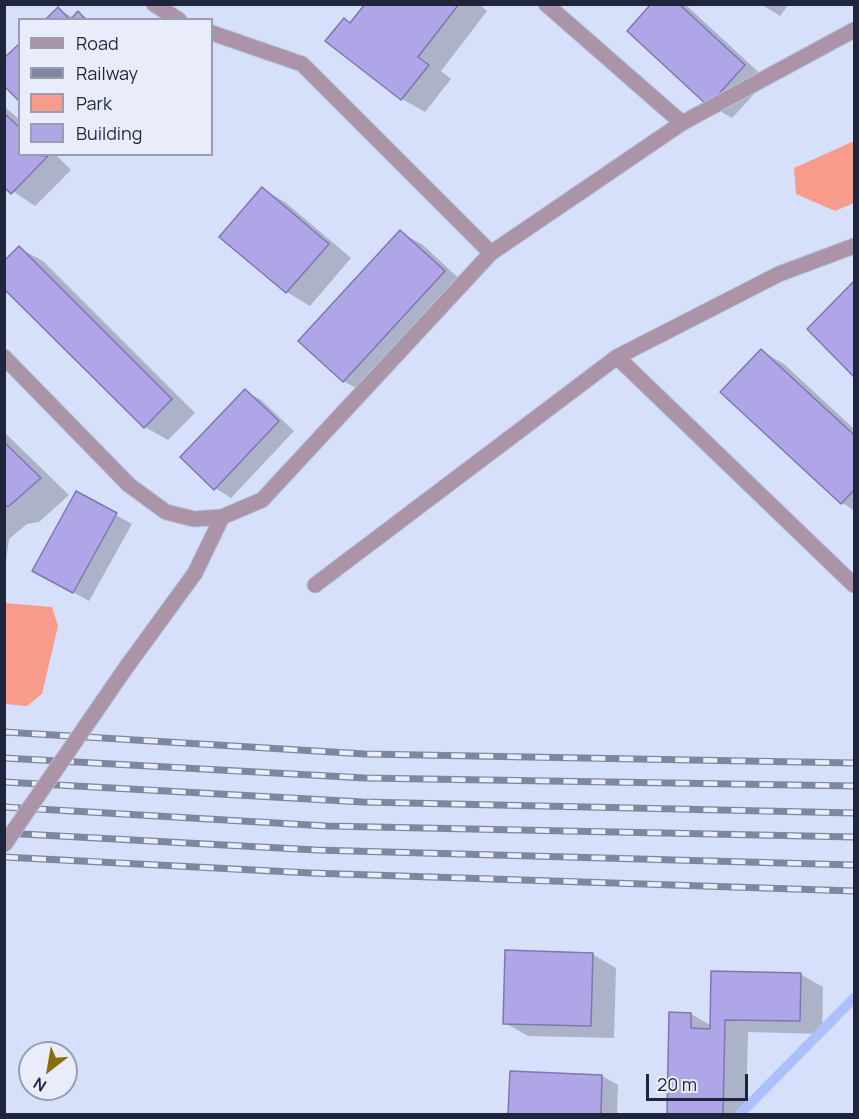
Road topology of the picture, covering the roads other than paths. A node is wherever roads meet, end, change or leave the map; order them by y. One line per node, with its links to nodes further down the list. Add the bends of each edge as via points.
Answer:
1 (154, 4): 3 (street)
2 (546, 4): 6 (street)
3 (176, 18)
4 (855, 30): 6 (street)
5 (213, 33): 8 (street, via 302,64)
6 (682, 123): 8 (street)
7 (855, 246): 10 (street, via 779,274)
8 (491, 253): 11 (street, via 262,500)
9 (4, 357): 11 (street, via 129,485 166,512 194,519)
10 (617, 357): 12 (street); 13 (street)
11 (222, 517): 14 (street, bridge, via 195,573)
12 (315, 585)
13 (855, 585)
14 (4, 845)

